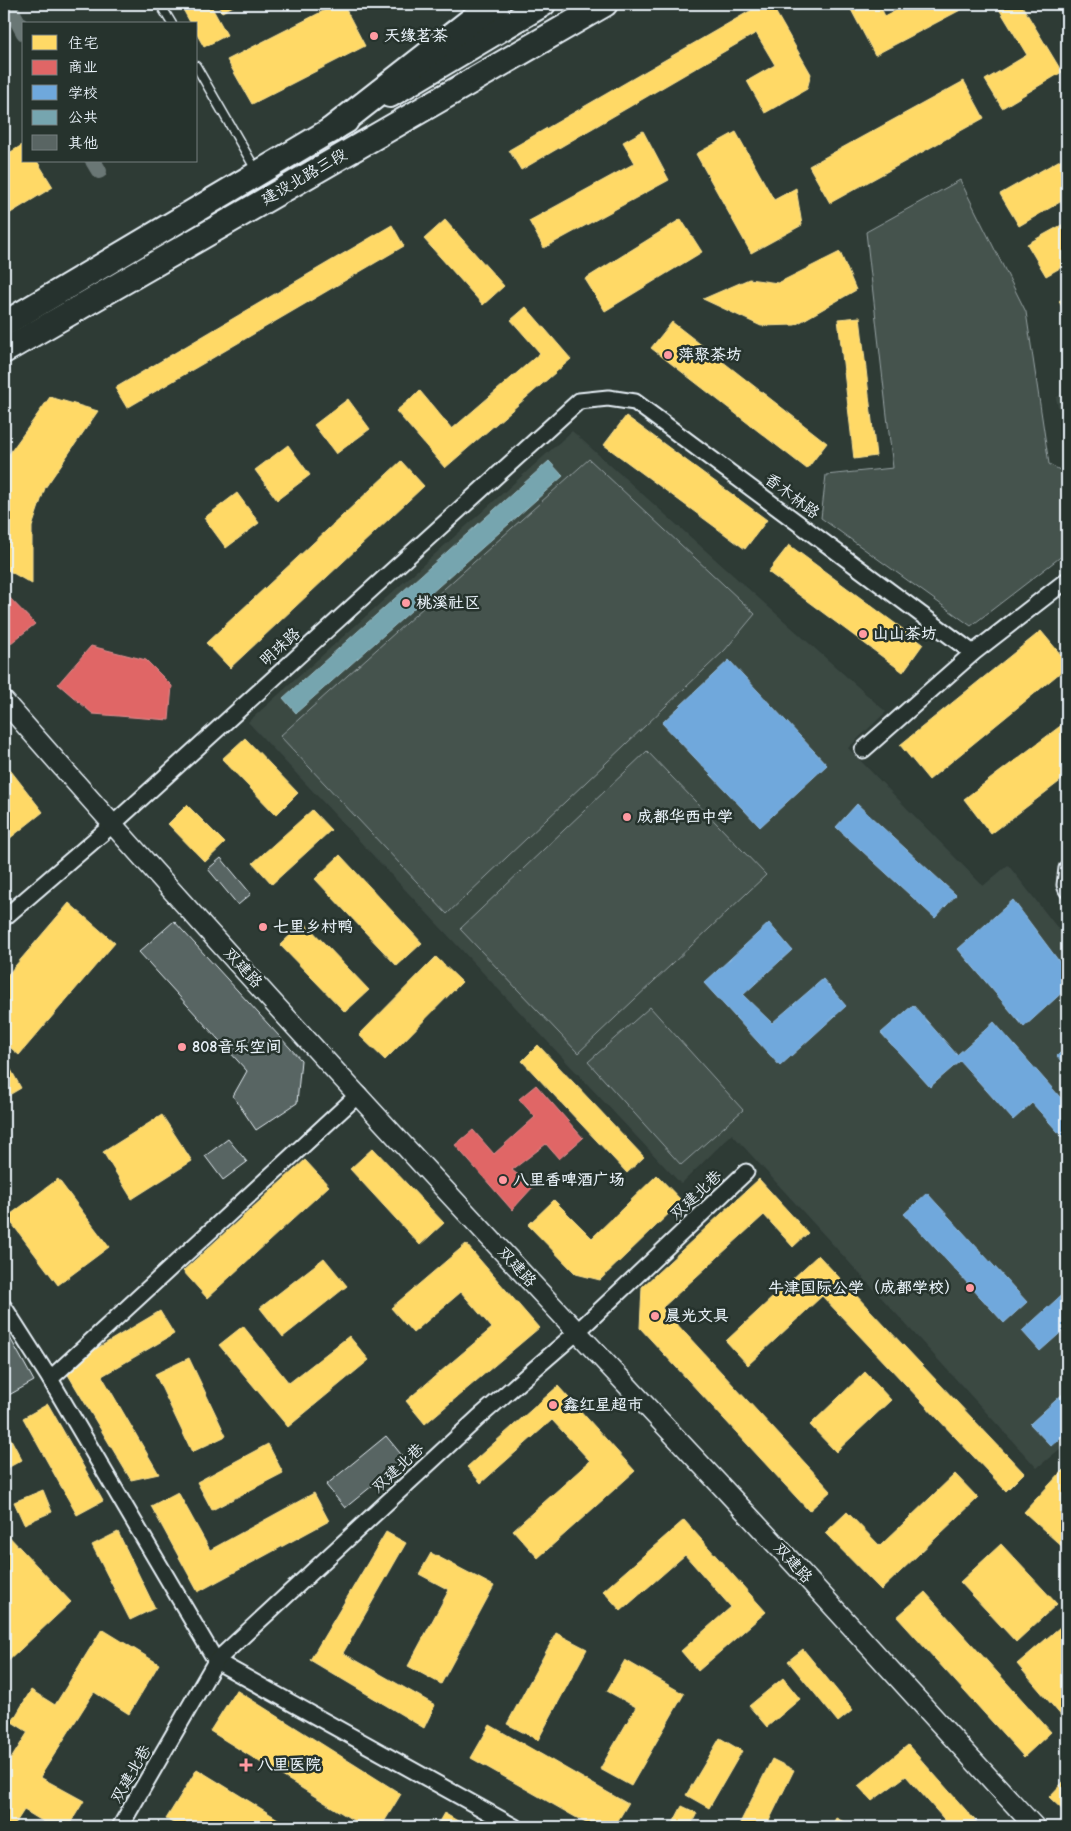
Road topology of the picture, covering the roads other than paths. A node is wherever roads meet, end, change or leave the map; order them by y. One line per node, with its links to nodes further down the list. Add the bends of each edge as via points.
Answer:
1 (160, 4): 5 (lane)
2 (497, 4): 7 (highway)
3 (543, 4): 7 (main road, 建设北路三段)
4 (605, 4): 10 (main road, 建设北路三段)
5 (171, 22)
6 (198, 69): 8 (lane)
7 (330, 131): 8 (main road, 建设北路三段)
8 (258, 174): 9 (main road, 建设北路三段)
9 (4, 324)
10 (4, 351)
11 (579, 401): 13 (street, 香木林路, via 608,398 636,402); 16 (street, 明珠路)
12 (1067, 580): 13 (street)
13 (973, 652): 15 (street)
14 (4, 701): 16 (street, 双建路)
15 (864, 750)
16 (112, 825): 19 (street, 明珠路); 20 (street, 双建路)
17 (1067, 868): 18 (street)
18 (1067, 890)
19 (4, 918)
20 (359, 1094): 23 (street, 双建路); 24 (street)
21 (746, 1172): 23 (street, 双建北巷)
22 (4, 1308): 24 (street)
23 (577, 1332): 25 (street, 双建北巷, via 478,1418); 28 (street, 双建路)
24 (50, 1379): 25 (street)
25 (216, 1661): 26 (street, 双建北巷); 27 (street)
26 (120, 1827)
27 (515, 1827)
28 (1035, 1827)

